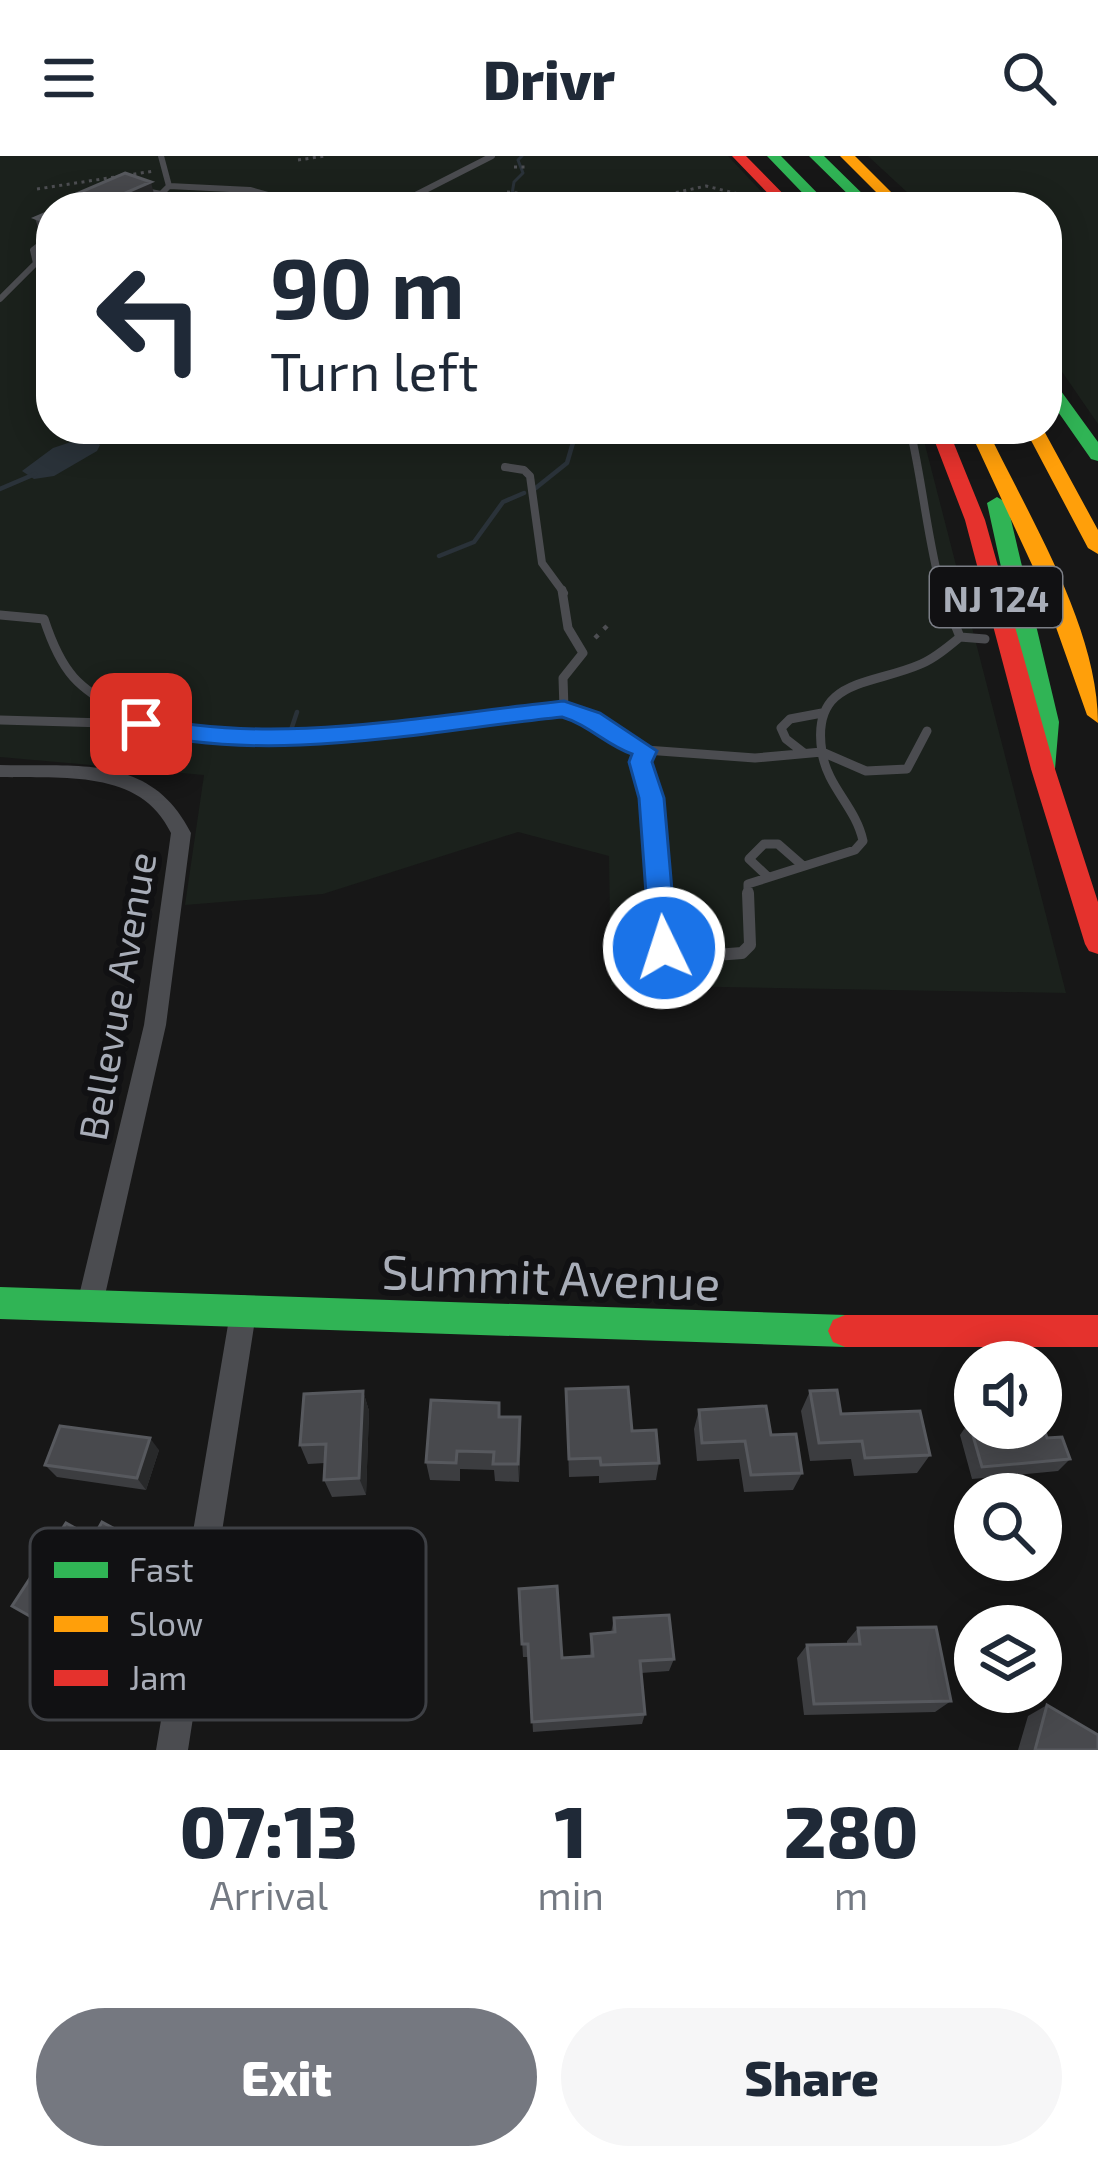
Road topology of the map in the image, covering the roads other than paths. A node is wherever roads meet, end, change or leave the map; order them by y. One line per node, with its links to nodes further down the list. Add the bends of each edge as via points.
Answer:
1 (161, 156): 7 (lane)
2 (492, 156): 12 (lane)
3 (739, 156): 13 (main road)
4 (816, 156): 15 (main road)
5 (847, 156): 16 (main road)
6 (774, 160): 14 (main road)
7 (169, 187): 10 (lane); 11 (lane)
8 (138, 190): 9 (lane)
9 (149, 192)
10 (163, 192)
11 (257, 192)
12 (421, 192)
13 (767, 192)
14 (808, 192)
15 (853, 192)
16 (884, 192)
17 (36, 263): 18 (lane)
18 (0, 298)
19 (1062, 405): 25 (main road)
20 (914, 444): 31 (lane, via 926,534)
21 (945, 444): 42 (main road, NJ 124)
22 (985, 444): 27 (main road)
23 (1042, 444): 29 (main road)
24 (1058, 444): 28 (main road)
25 (1098, 455)
26 (505, 467): 33 (lane, via 530,476 542,563 564,593 568,628 583,653 561,676)
27 (1005, 481): 35 (main road); 42 (main road, via 996,506 1047,722)
28 (1098, 502)
29 (1098, 548)
30 (0, 616): 37 (lane, via 44,619 71,680)
31 (960, 637): 32 (lane); 34 (lane, via 920,665 843,688)
32 (985, 639)
33 (564, 709): 37 (lane, via 282,737 196,737); 39 (lane)
34 (822, 713): 40 (lane); 41 (lane, via 781,728)
35 (1098, 715)
36 (0, 720): 37 (lane)
37 (141, 724)
38 (927, 731): 40 (lane, via 907,769 866,771)
39 (646, 751): 41 (lane); 45 (lane, via 640,762 652,798 664,948 676,958 742,953 750,945 748,884)
40 (824, 752): 41 (lane); 44 (lane, via 824,767 863,841)
41 (804, 754)
42 (1043, 769): 46 (main road, NJ 124)
43 (0, 771): 48 (street, Bellevue Avenue, via 124,779 174,811 181,833 155,1025)
44 (802, 865): 45 (lane); 45 (lane, via 778,844 764,844 749,859)
45 (766, 875)
46 (1098, 944)
47 (0, 1303): 48 (main road, Summit Avenue)
48 (90, 1304): 49 (main road, Summit Avenue)
49 (244, 1307): 50 (main road, Summit Avenue, via 721,1330); 51 (street)
50 (1098, 1331)
51 (208, 1528)
52 (177, 1720): 53 (street)
53 (172, 1750)

